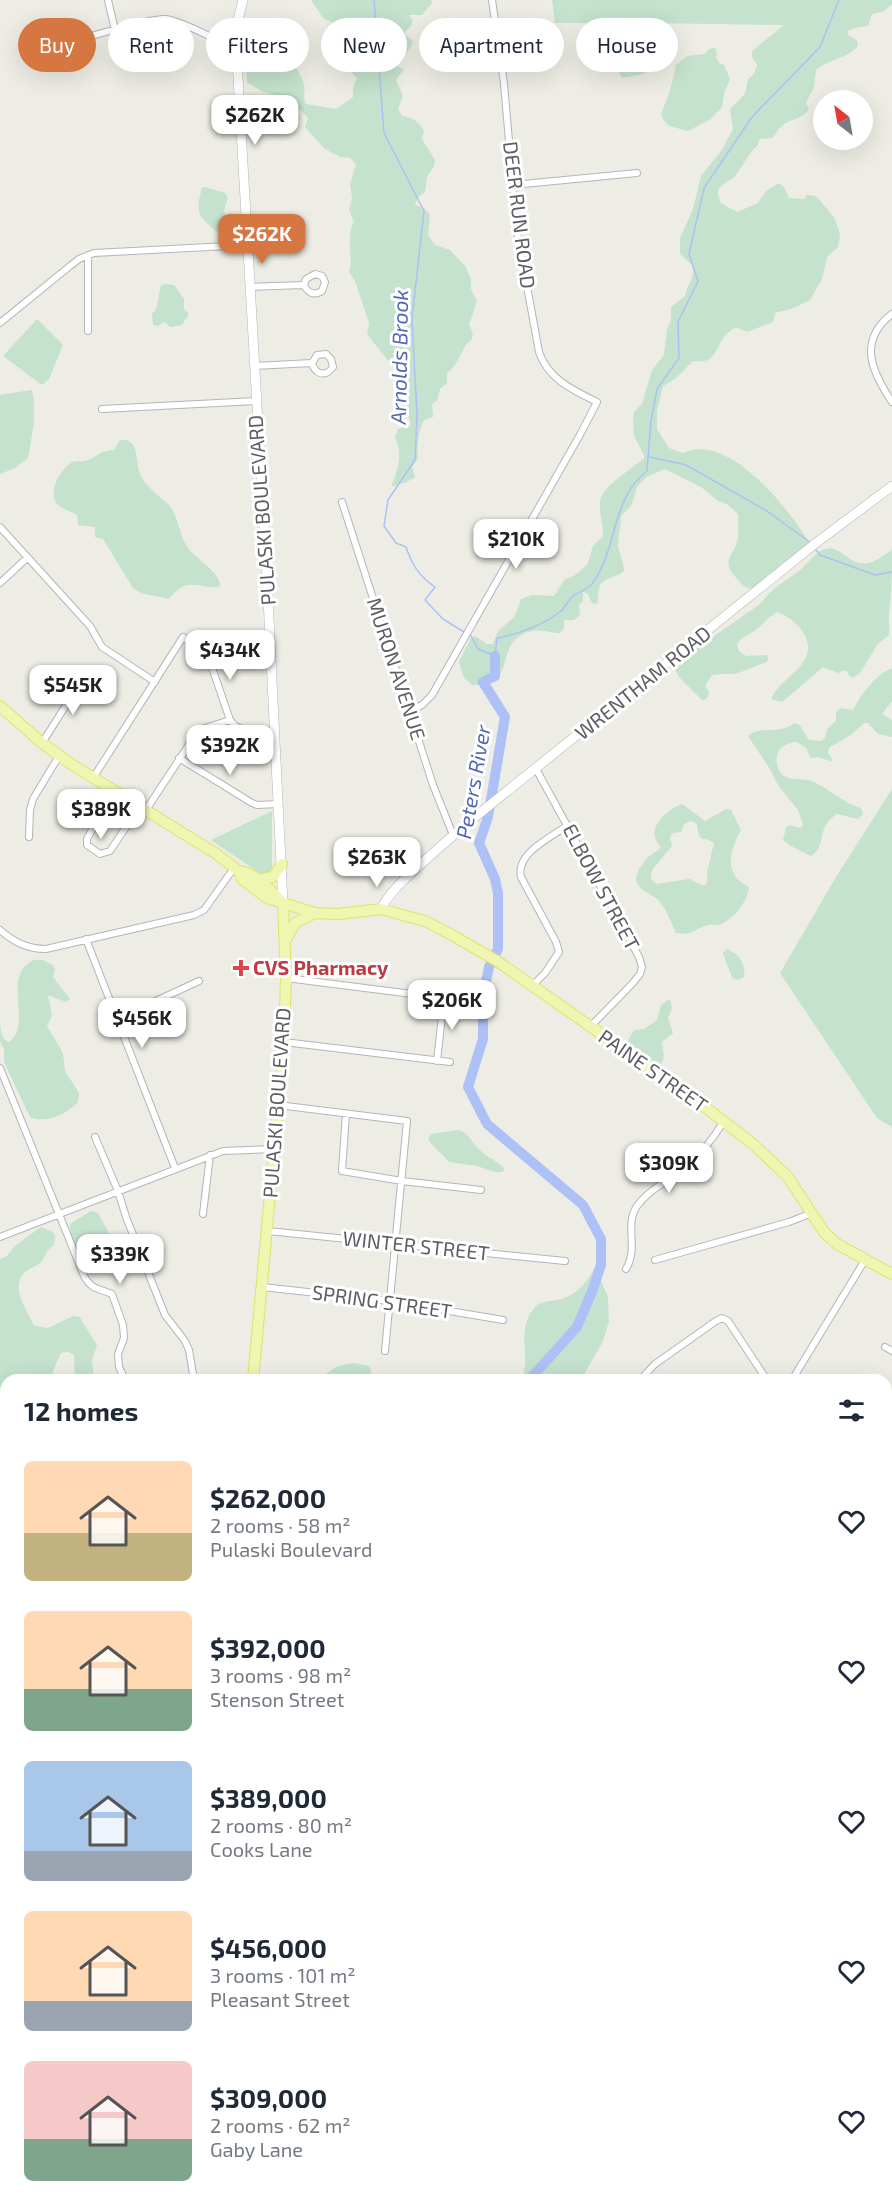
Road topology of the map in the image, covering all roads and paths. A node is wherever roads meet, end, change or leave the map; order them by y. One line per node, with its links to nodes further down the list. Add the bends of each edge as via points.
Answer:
1 (108, 0): 4 (street)
2 (243, 0): 5 (main road, PULASKI BOULEVARD)
3 (492, 0): 8 (street, DEER RUN ROAD)
4 (112, 18)
5 (238, 18)
6 (237, 72): 9 (main road, PULASKI BOULEVARD)
7 (637, 173): 8 (street)
8 (513, 185): 29 (street, DEER RUN ROAD, via 543,364 563,384 597,402 432,695)
9 (247, 245): 10 (street); 12 (main road, PULASKI BOULEVARD)
10 (88, 255): 14 (street); 15 (street)
11 (304, 285): 12 (street)
12 (249, 287): 17 (main road, PULASKI BOULEVARD)
13 (892, 314): 19 (street, via 877,331 871,355 875,375)
14 (0, 323)
15 (88, 331)
16 (312, 363): 17 (street)
17 (254, 366): 18 (main road, PULASKI BOULEVARD)
18 (256, 401): 20 (street); 31 (main road, PULASKI BOULEVARD)
19 (892, 402)
20 (102, 409)
21 (892, 486): 35 (main road, WRENTHAM ROAD)
22 (342, 502): 29 (street, MURON AVENUE)
23 (0, 527): 24 (street)
24 (27, 558): 25 (street); 27 (street, via 94,630 100,644)
25 (0, 583)
26 (84, 677): 32 (street)
27 (155, 682): 30 (street, via 183,637 207,652); 36 (street)
28 (0, 705): 32 (main road)
29 (409, 711): 41 (street, MURON AVENUE)
30 (230, 720): 31 (street, via 234,726 250,732); 34 (street, via 200,730)
31 (275, 731): 38 (main road, PULASKI BOULEVARD)
32 (42, 743): 33 (main road)
33 (59, 756): 36 (main road); 42 (street, via 33,799)
34 (179, 758): 38 (street, via 252,803); 39 (street)
35 (536, 769): 40 (street, ELBOW STREET); 41 (main road, WRENTHAM ROAD)
36 (93, 778): 37 (main road)
37 (113, 790): 39 (main road); 39 (street, via 87,839 87,845 100,854 110,851)
38 (279, 804): 43 (main road, PULASKI BOULEVARD)
39 (143, 808): 44 (main road)
40 (568, 825): 54 (street, via 525,857 519,870 559,952); 56 (street, ELBOW STREET, via 642,967 632,984)
41 (453, 835): 47 (main road, WRENTHAM ROAD, via 387,897)
42 (29, 837)
43 (282, 864): 45 (main road, via 273,877); 46 (main road, PULASKI BOULEVARD)
44 (237, 870): 45 (main road); 46 (main road, via 263,896); 50 (street, via 198,914)
45 (257, 880): 46 (main road)
46 (283, 904): 48 (main road); 51 (main road, PULASKI BOULEVARD)
47 (386, 911): 48 (main road); 54 (main road, PAINE STREET, via 425,921)
48 (315, 913): 51 (main road, via 294,923)
49 (0, 930): 50 (street, via 20,944 38,949)
50 (86, 939): 55 (street)
51 (284, 942): 52 (main road, PULASKI BOULEVARD)
52 (286, 978): 57 (main road, PULASKI BOULEVARD); 58 (street, via 444,998)
53 (199, 981): 55 (street)
54 (532, 986): 56 (main road, PAINE STREET)
55 (117, 1018): 67 (street)
56 (590, 1027): 63 (main road, PAINE STREET)
57 (284, 1042): 58 (street); 61 (main road, PULASKI BOULEVARD)
58 (437, 1061): 59 (street)
59 (450, 1062)
60 (0, 1068): 72 (street)
61 (279, 1105): 62 (street); 65 (main road, PULASKI BOULEVARD)
62 (346, 1113): 68 (street, via 342,1171); 68 (street, via 407,1121)
63 (724, 1121): 71 (main road, PAINE STREET, via 788,1177); 80 (street, via 700,1154 636,1208 632,1218 633,1251)
64 (95, 1137): 70 (street)
65 (275, 1149): 66 (street); 74 (main road, PULASKI BOULEVARD)
66 (210, 1155): 67 (street); 73 (street)
67 (175, 1168): 70 (street)
68 (402, 1181): 69 (street); 76 (street)
69 (481, 1190)
70 (118, 1191): 72 (street); 89 (street, via 165,1315 189,1350)
71 (812, 1213): 77 (street); 78 (main road, PAINE STREET, via 837,1244)
72 (61, 1214): 75 (street); 88 (street, via 89,1284 112,1294 123,1325 124,1338 118,1354)
73 (203, 1214)
74 (268, 1231): 76 (street, WINTER STREET); 82 (main road, PULASKI BOULEVARD)
75 (0, 1238)
76 (396, 1243): 79 (street, WINTER STREET); 83 (street)
77 (655, 1260)
78 (865, 1260): 81 (main road, PAINE STREET); 93 (street)
79 (565, 1261)
80 (626, 1269)
81 (892, 1274)
82 (262, 1287): 83 (street, SPRING STREET); 90 (main road, PULASKI BOULEVARD)
83 (390, 1301): 84 (street, SPRING STREET); 86 (street)
84 (502, 1320)
85 (885, 1347): 87 (street)
86 (385, 1351)
87 (892, 1351)
88 (122, 1374)
89 (193, 1374)
90 (254, 1374)
91 (646, 1374): 92 (street, via 722,1318 728,1321)
92 (764, 1374)
93 (796, 1374)

